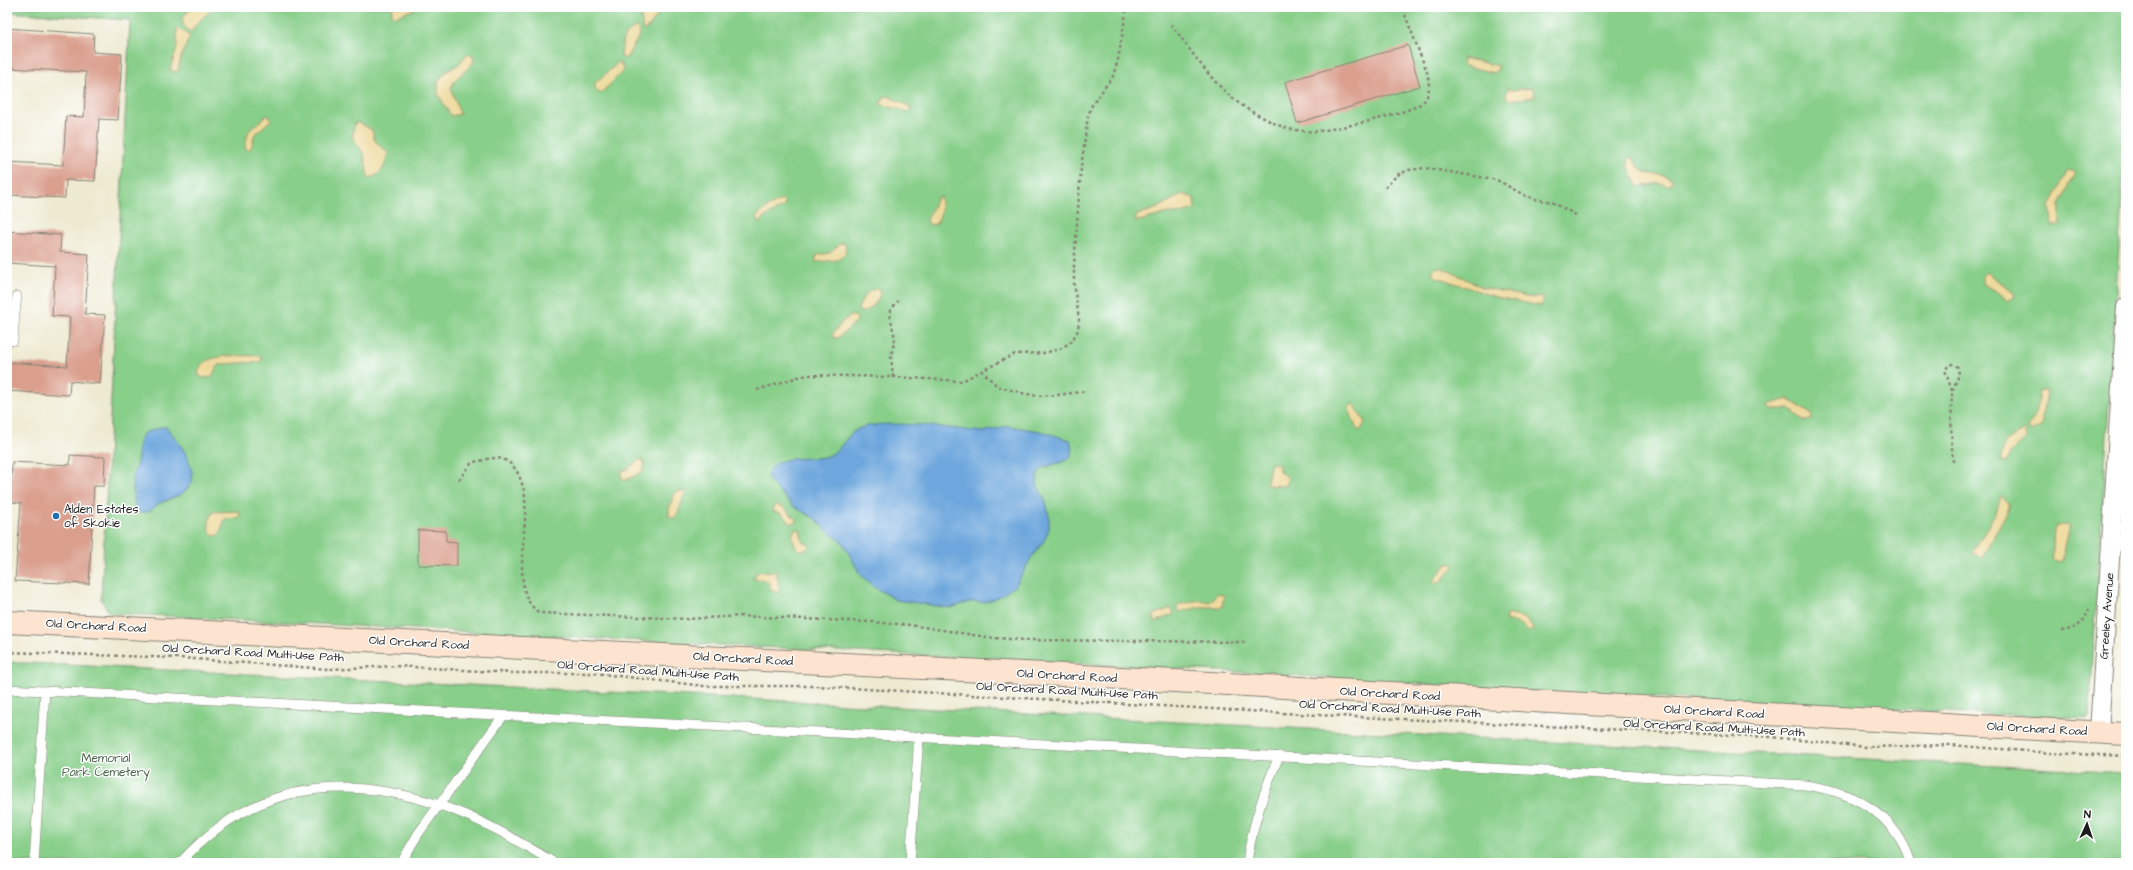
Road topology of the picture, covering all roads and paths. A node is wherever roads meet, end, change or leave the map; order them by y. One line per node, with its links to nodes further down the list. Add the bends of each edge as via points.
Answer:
1 (1127, 7): 11 (path, via 1113,76 1092,105 1084,135 1074,265 1079,320 1076,336 1060,349 1044,353 1015,354)
2 (1402, 7): 3 (path, via 1427,72 1429,88 1425,100 1418,106 1398,113 1319,131 1293,130 1262,118 1231,99 1216,84)
3 (1171, 24)
4 (1385, 188): 5 (path, via 1397,175 1425,168 1497,180 1524,195 1552,202)
5 (1576, 215)
6 (16, 296): 9 (lane)
7 (898, 301): 12 (path, via 890,315 895,339 891,355)
8 (2126, 307): 26 (street, Greeley Avenue)
9 (11, 313): 10 (lane)
10 (13, 341)
11 (981, 370): 12 (path, via 972,378 962,381); 14 (path, via 997,386 1022,393 1038,396)
12 (893, 377): 13 (path, via 809,375)
13 (757, 390)
14 (1087, 391)
15 (1952, 391): 15 (path, via 1959,372 1958,367 1952,364 1945,370); 16 (path)
16 (1952, 462)
17 (459, 480): 21 (path, via 472,463 494,456 508,460 516,471 524,493 523,561 526,593 532,608 540,613 686,619 742,616 870,622 1026,640)
18 (2091, 603): 20 (path, via 2081,624 2076,628)
19 (7, 622): 26 (main road, Old Orchard Road, via 1111,678)
20 (2061, 631)
21 (1246, 642)
22 (7, 652): 30 (path, Old Orchard Road Multi-Use Path, via 181,658 328,669 398,666 514,673 594,673 704,686 816,686 1311,715 1771,737 1866,747 1950,745)
23 (7, 689): 24 (lane)
24 (45, 691): 25 (lane); 32 (lane)
25 (503, 716): 28 (lane); 31 (lane)
26 (2100, 732): 27 (main road, Old Orchard Road)
27 (2126, 734)
28 (919, 736): 29 (lane); 36 (lane)
29 (1279, 756): 37 (lane, via 1261,798 1251,834); 38 (lane, via 1828,788 1850,795 1884,819 1898,834)
30 (2126, 756)
31 (440, 805): 33 (lane, via 359,788 333,786 295,792 259,803 224,822 194,847); 34 (lane, via 418,834); 35 (lane, via 486,824)
32 (34, 863)
33 (180, 863)
34 (401, 863)
35 (555, 863)
36 (910, 863)
37 (1247, 863)
38 (1911, 863)

